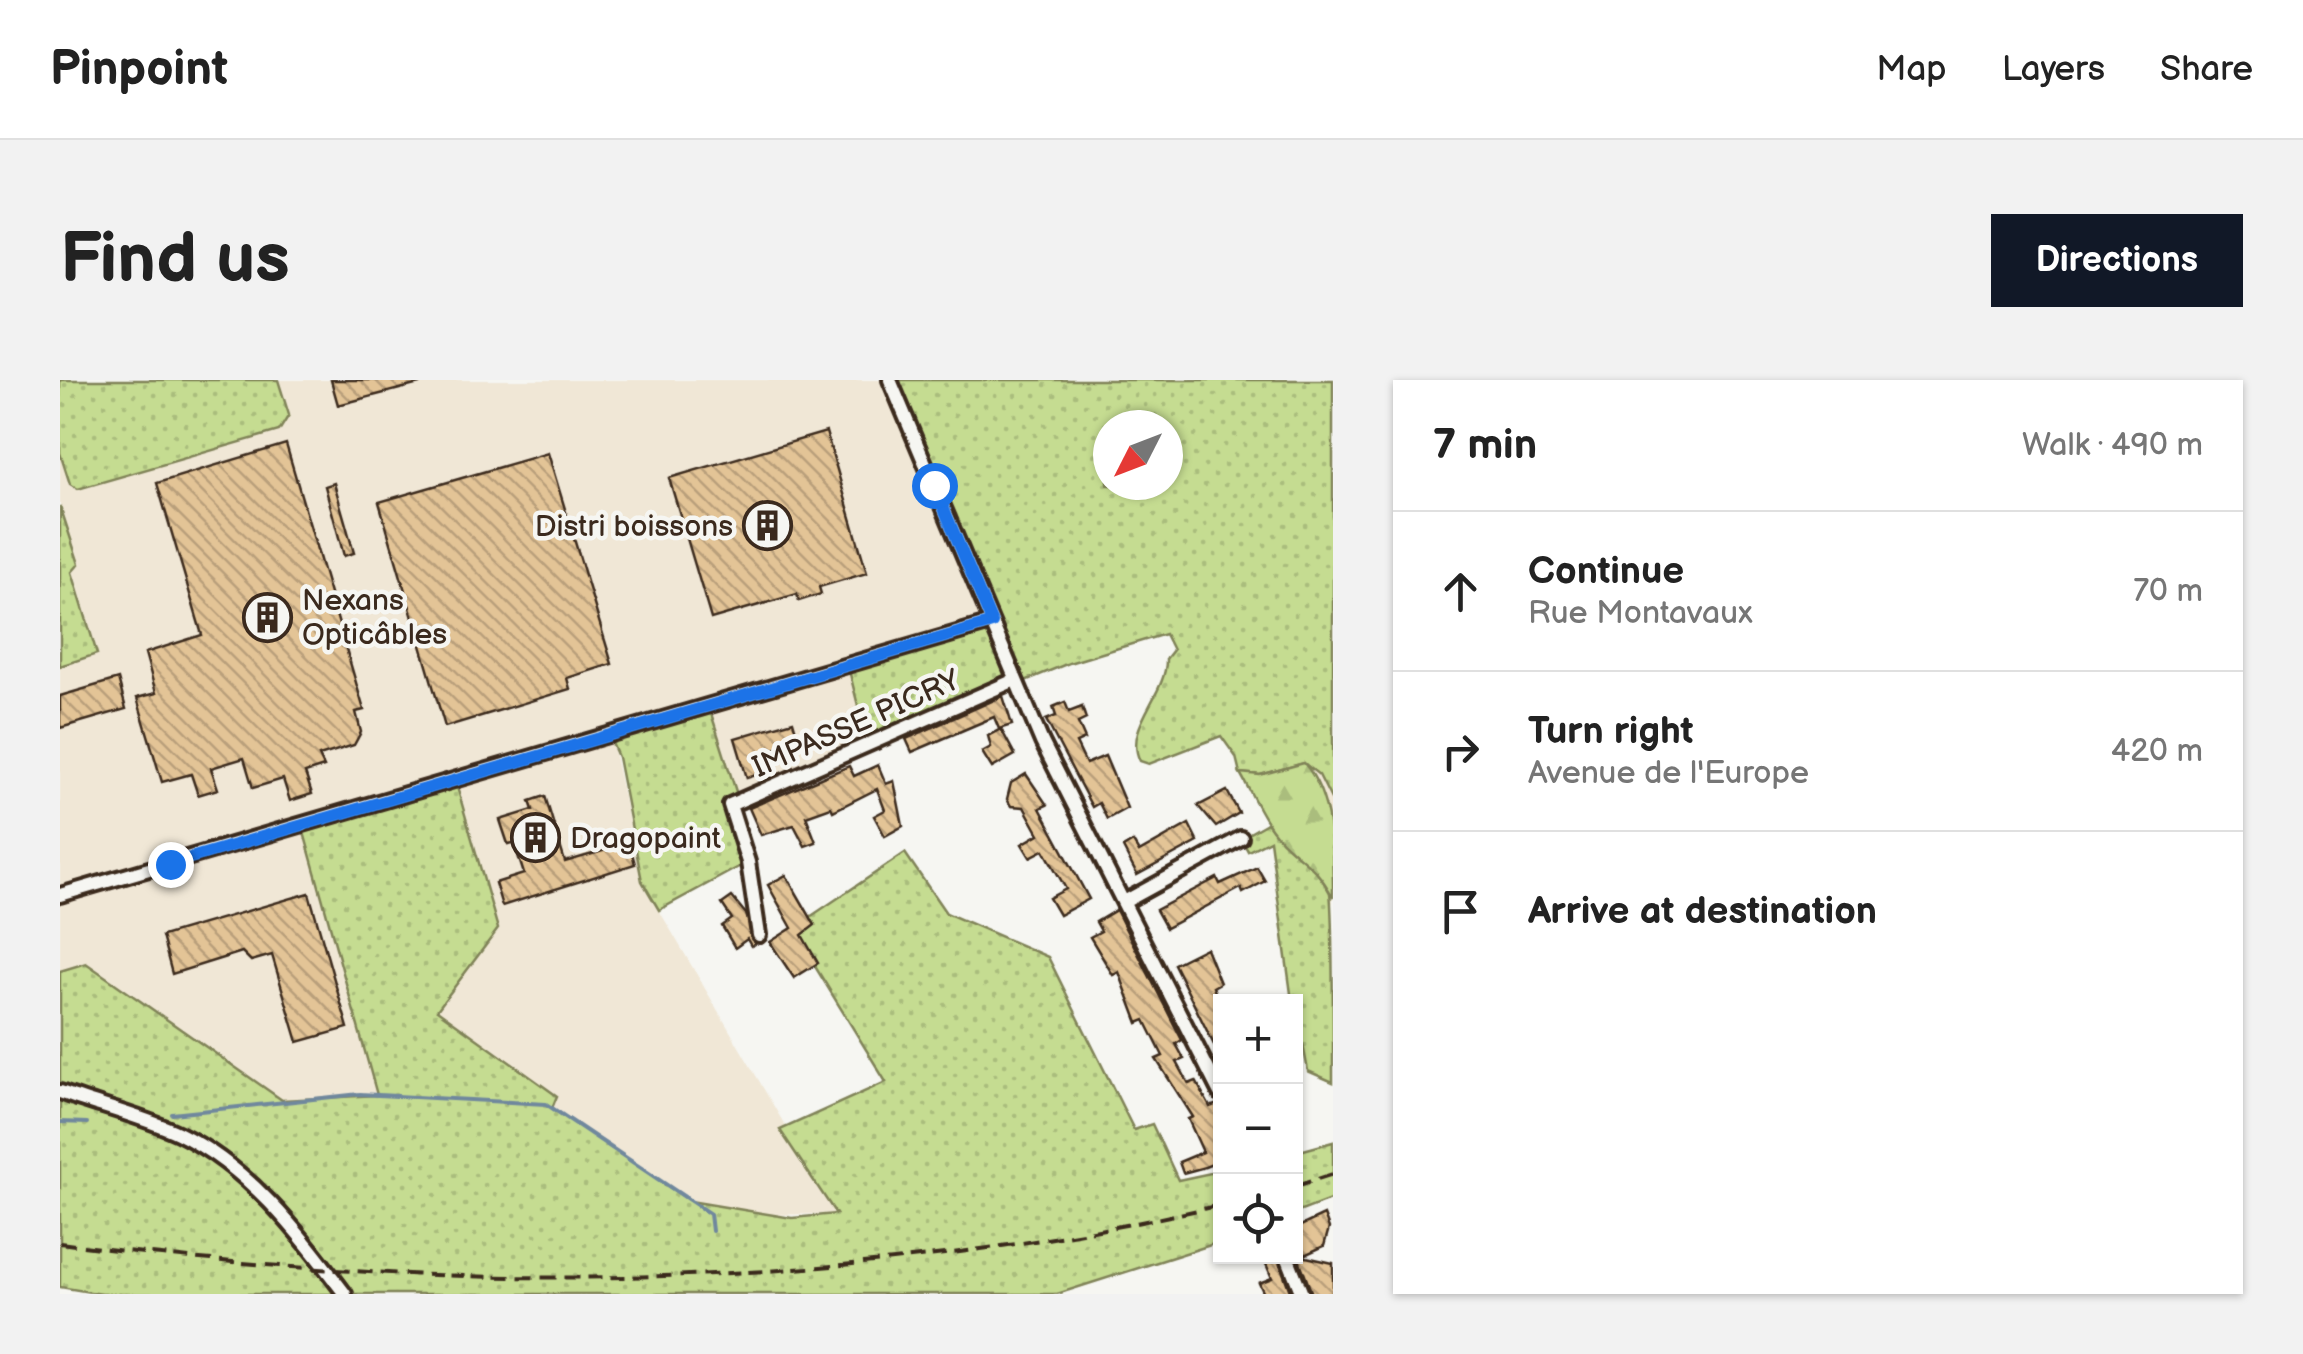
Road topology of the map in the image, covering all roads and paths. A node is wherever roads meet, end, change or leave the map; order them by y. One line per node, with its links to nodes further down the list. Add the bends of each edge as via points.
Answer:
1 (890, 380): 2 (street)
2 (992, 623): 3 (street); 5 (street)
3 (1015, 680): 6 (street); 7 (street, IMPASSE PICRY, via 730,805 748,862)
4 (1241, 838): 6 (street)
5 (60, 895)
6 (1124, 902): 8 (street)
7 (759, 935)
8 (1215, 1084)
9 (60, 1092): 11 (street, via 177,1133 210,1152 277,1208)
10 (1290, 1264): 12 (street)
11 (345, 1294)
12 (1302, 1294)

